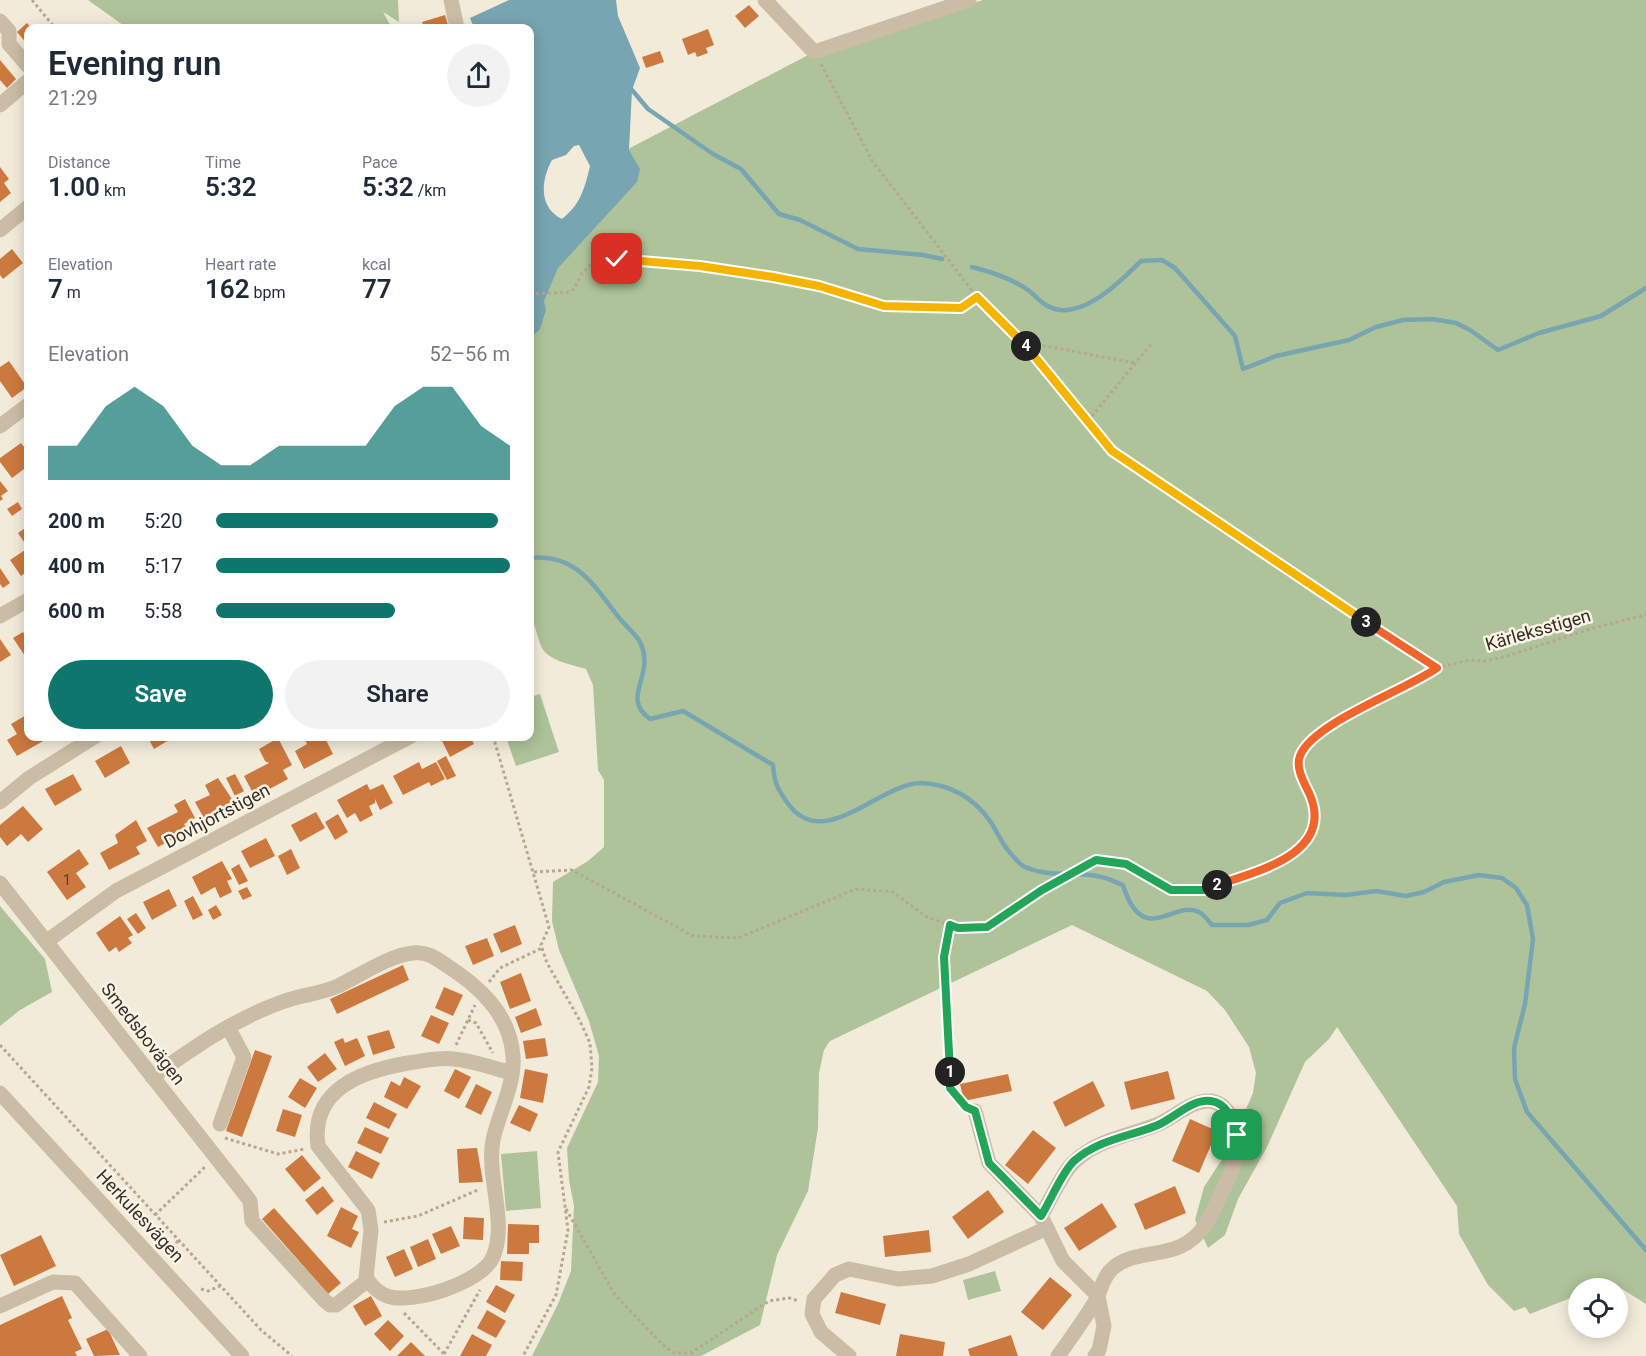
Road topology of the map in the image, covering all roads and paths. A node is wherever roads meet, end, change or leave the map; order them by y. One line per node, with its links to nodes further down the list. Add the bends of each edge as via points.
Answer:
1 (32, 0): 6 (path)
2 (451, 0): 7 (street)
3 (765, 0): 8 (street)
4 (969, 0): 8 (street)
5 (0, 21): 9 (street, via 9,31 9,44)
6 (52, 24)
7 (456, 24)
8 (814, 52): 15 (path, via 873,162)
9 (24, 61)
10 (24, 84): 11 (street)
11 (0, 105)
12 (24, 210): 13 (street)
13 (0, 230)
14 (534, 294): 15 (path, via 574,289 592,263 617,259 773,277 884,306 961,308)
15 (977, 297): 16 (path)
16 (1023, 342): 18 (path); 20 (path)
17 (1151, 344): 18 (path)
18 (1134, 363): 20 (path)
19 (24, 408): 21 (street)
20 (1089, 421): 25 (path, via 1112,451)
21 (0, 426)
22 (24, 602): 24 (street)
23 (1646, 615): 25 (path, Kärleksstigen, via 1504,657)
24 (0, 616)
25 (1437, 668): 32 (path, Kärleksstigen, via 1417,682 1338,720 1310,742 1299,756 1300,772 1316,809 1314,830 1306,844 1263,870 1203,890 1171,890 1126,864 1096,860 987,927)
26 (88, 741): 29 (street, via 29,778)
27 (401, 741): 33 (street, Dovhjortstigen, via 116,891)
28 (495, 741): 30 (path)
29 (0, 802)
30 (534, 872): 32 (path, via 572,870 693,936 738,938 856,889 893,892 927,917); 46 (path, via 549,927 541,945 590,1043 589,1087 558,1152)
31 (0, 884): 33 (street, Smedsbovägen)
32 (950, 925): 41 (path, via 944,957 950,1088 966,1107)
33 (47, 941): 38 (street, Smedsbovägen)
34 (468, 1020): 37 (path, via 476,1023)
35 (228, 1027): 37 (street, via 282,1002 337,987 399,956 422,953 466,978 494,1006 512,1045); 38 (street); 42 (street, via 244,1059)
36 (0, 1045): 47 (path)
37 (507, 1072): 43 (street, via 446,1058 367,1073 342,1085 326,1104 318,1123); 45 (street, via 492,1144)
38 (152, 1077): 44 (street, Smedsbovägen)
39 (0, 1088): 40 (street, Herkulesvägen)
40 (3, 1102): 62 (street, Herkulesvägen)
41 (975, 1111): 48 (street, via 989,1163)
42 (220, 1124)
43 (318, 1146): 44 (path, via 278,1154 227,1137); 49 (street, via 368,1210)
44 (212, 1153): 47 (path); 53 (street, Smedsbovägen, via 250,1201 255,1225 330,1305 343,1301)
45 (494, 1183): 49 (path, via 418,1216); 52 (street, via 496,1247)
46 (565, 1207): 58 (path, via 615,1295 674,1353 691,1353 769,1301 789,1298); 64 (path, via 568,1230 556,1294)
47 (155, 1215): 50 (path)
48 (1044, 1222): 56 (street, via 1063,1261); 56 (street, via 1073,1162 1104,1142 1158,1125 1211,1100 1222,1105 1232,1117 1238,1150 1206,1224 1176,1249 1138,1257 1111,1270); 58 (street, via 969,1264 932,1275 898,1279 849,1269 830,1280)
49 (371, 1223): 53 (street)
50 (178, 1240): 51 (path); 54 (path)
51 (176, 1261)
52 (481, 1272): 57 (street, via 448,1289); 60 (path, via 481,1287)
53 (368, 1280): 57 (street)
54 (220, 1286): 55 (path, via 208,1291); 63 (path)
55 (201, 1289)
56 (1098, 1296): 66 (street); 67 (street, via 1104,1326)
57 (388, 1297): 60 (path)
58 (812, 1304): 65 (street, via 812,1314 821,1332)
59 (0, 1305): 61 (street, via 53,1282 75,1283)
60 (446, 1355)
61 (140, 1356)
62 (242, 1356)
63 (292, 1356)
64 (523, 1356)
65 (849, 1356)
66 (1058, 1356)
67 (1095, 1356)

